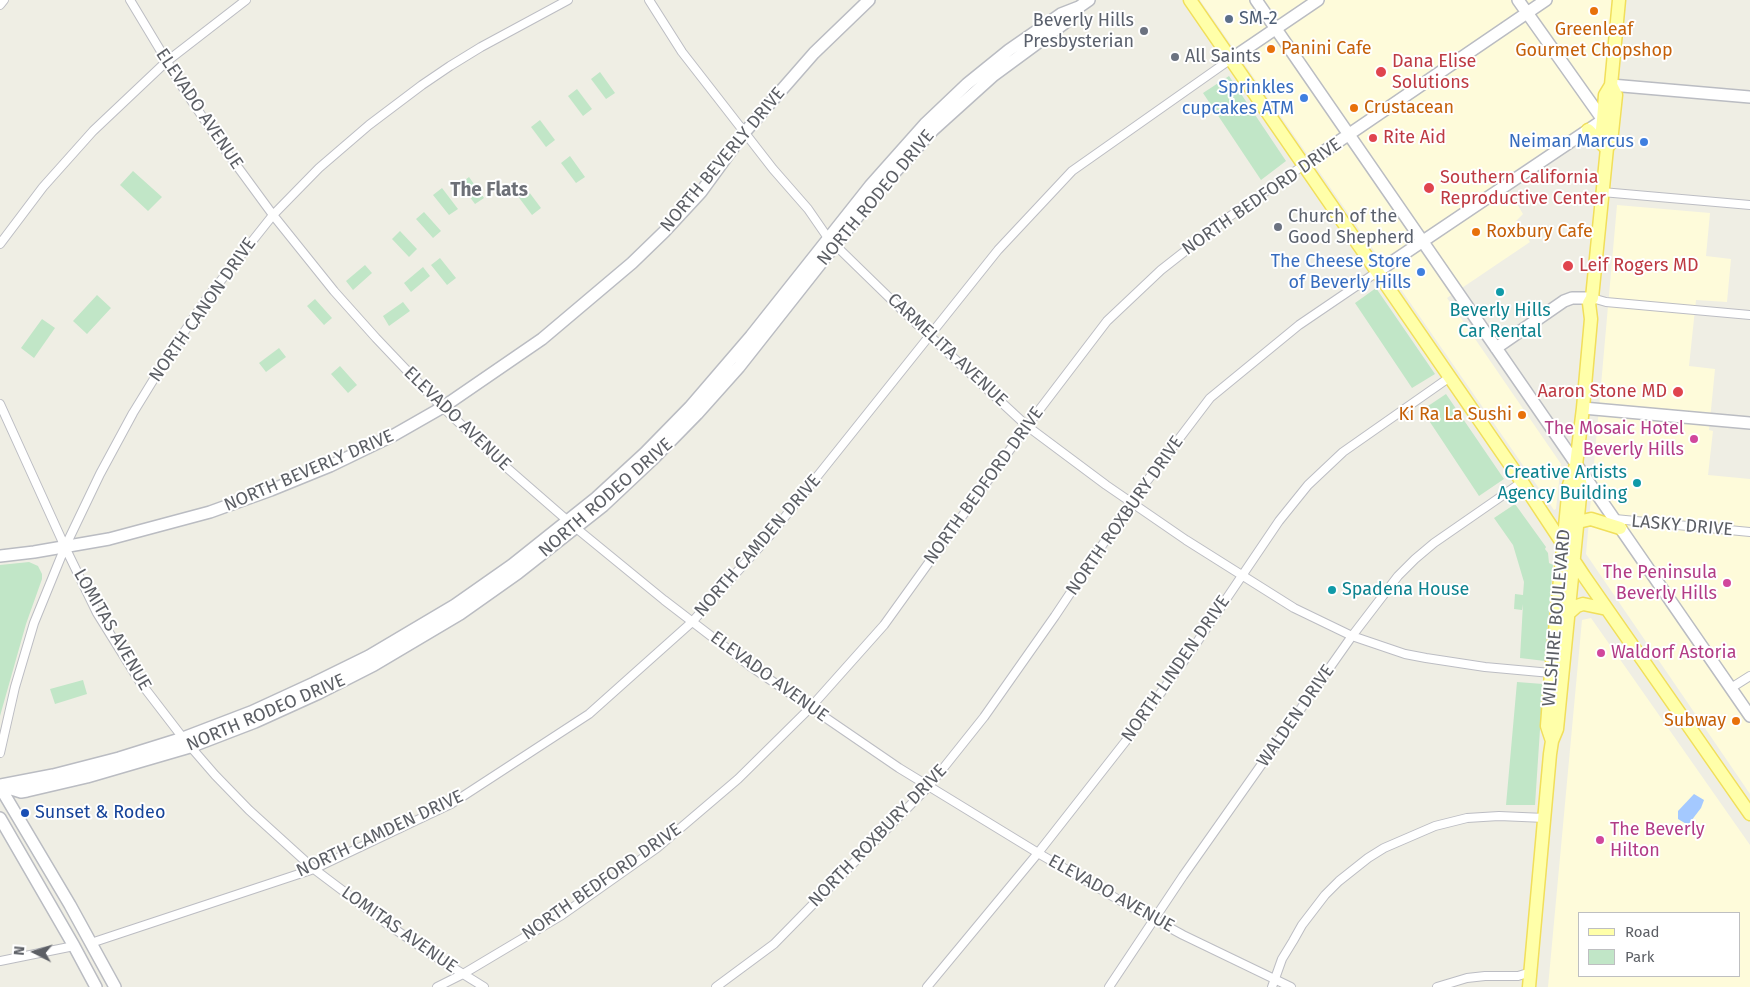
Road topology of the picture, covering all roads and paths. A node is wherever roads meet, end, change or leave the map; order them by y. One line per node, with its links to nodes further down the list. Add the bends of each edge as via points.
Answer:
1 (4, 0): 15 (street)
2 (130, 0): 19 (street, ELEVADO AVENUE)
3 (246, 0): 19 (street)
4 (568, 0): 32 (street, NORTH CANON DRIVE, via 481,47 395,104 319,168)
5 (649, 0): 25 (street, CARMELITA AVENUE, via 682,52)
6 (869, 0): 25 (street, NORTH BEVERLY DRIVE, via 814,53)
7 (1089, 0): 14 (street, NORTH RODEO DRIVE)
8 (1190, 0): 18 (main road)
9 (1256, 0): 17 (street)
10 (1318, 0): 17 (street, NORTH CAMDEN DRIVE)
11 (1518, 0): 16 (street)
12 (1546, 0): 16 (street, NORTH BEDFORD DRIVE)
13 (1619, 0): 21 (main road, WILSHIRE BOULEVARD)
14 (1077, 3): 33 (street, NORTH RODEO DRIVE, via 1066,22 994,74 940,124)
15 (0, 5)
16 (1527, 14): 20 (street); 26 (street, NORTH BEDFORD DRIVE)
17 (1276, 29): 18 (street, NORTH CAMDEN DRIVE); 26 (street)
18 (1231, 59): 29 (main road); 39 (street, NORTH CAMDEN DRIVE, via 1072,171 998,250)
19 (166, 62): 32 (street, ELEVADO AVENUE); 35 (street, via 93,131 43,186)
20 (1564, 67): 23 (street); 27 (street, via 1590,116)
21 (1612, 85): 22 (street); 23 (main road, WILSHIRE BOULEVARD, via 1605,95); 28 (main road, WILSHIRE BOULEVARD, via 1616,99 1611,142)
22 (1750, 97)
23 (1603, 120): 24 (street, NORTH ROXBURY DRIVE); 28 (main road, WILSHIRE BOULEVARD, via 1601,139)
24 (1588, 130): 27 (street, NORTH ROXBURY DRIVE); 28 (main road)
25 (744, 133): 33 (street, CARMELITA AVENUE); 43 (street, NORTH BEVERLY DRIVE, via 701,192 664,232 587,303 542,340)
26 (1349, 135): 29 (street, NORTH BEDFORD DRIVE); 34 (street)
27 (1566, 145): 34 (street, NORTH ROXBURY DRIVE)
28 (1606, 148): 30 (main road, WILSHIRE BOULEVARD)
29 (1304, 165): 36 (main road); 46 (street, NORTH BEDFORD DRIVE, via 1226,219 1161,270 1107,321)
30 (1602, 192): 31 (street); 37 (main road, WILSHIRE BOULEVARD)
31 (1750, 205)
32 (273, 216): 43 (street, ELEVADO AVENUE, via 359,319); 55 (street, NORTH CANON DRIVE, via 207,298 150,384)
33 (832, 241): 39 (street, CARMELITA AVENUE); 52 (street, NORTH RODEO DRIVE, via 718,391 652,460)
34 (1422, 242): 36 (street, NORTH ROXBURY DRIVE); 40 (street)
35 (0, 244)
36 (1377, 272): 41 (main road); 49 (street, NORTH ROXBURY DRIVE, via 1299,326 1210,398)
37 (1592, 298): 38 (street); 40 (street, via 1564,301); 44 (main road, WILSHIRE BOULEVARD, via 1589,303 1591,319)
38 (1750, 315)
39 (930, 335): 46 (street, CARMELITA AVENUE); 61 (street, NORTH CAMDEN DRIVE, via 772,533)
40 (1496, 348): 47 (street)
41 (1450, 377): 48 (main road); 58 (street, NORTH LINDEN DRIVE, via 1326,467 1292,503)
42 (0, 404): 55 (street, LOMITAS AVENUE)
43 (443, 407): 52 (street, ELEVADO AVENUE); 55 (street, NORTH BEVERLY DRIVE, via 330,466 271,490 202,515 111,539)
44 (1583, 408): 45 (street); 47 (main road, WILSHIRE BOULEVARD)
45 (1750, 423)
46 (1027, 426): 49 (street, CARMELITA AVENUE); 66 (street, NORTH BEDFORD DRIVE, via 884,624)
47 (1576, 465): 50 (main road, WILSHIRE BOULEVARD, via 1581,486); 51 (street); 54 (main road, WILSHIRE BOULEVARD, via 1569,484)
48 (1522, 482): 54 (main road); 62 (street, WALDEN DRIVE, via 1415,559)
49 (1131, 502): 58 (street, CARMELITA AVENUE); 72 (street, NORTH ROXBURY DRIVE, via 1019,668)
50 (1578, 522): 51 (main road, via 1591,519); 57 (main road, WILSHIRE BOULEVARD)
51 (1617, 524): 53 (street, LASKY DRIVE); 65 (street)
52 (572, 525): 61 (street, ELEVADO AVENUE); 69 (street, NORTH RODEO DRIVE, via 488,595 374,665 280,711)
53 (1750, 532)
54 (1564, 544): 57 (main road); 63 (main road, WILSHIRE BOULEVARD)
55 (64, 547): 56 (street, NORTH BEVERLY DRIVE); 69 (street, LOMITAS AVENUE, via 97,613 126,660); 70 (street, NORTH CANON DRIVE, via 34,623)
56 (0, 556)
57 (1574, 560): 59 (main road); 60 (main road, WILSHIRE BOULEVARD)
58 (1242, 574): 62 (street, CARMELITA AVENUE, via 1294,608); 76 (street, NORTH LINDEN DRIVE, via 1146,714)
59 (1607, 609): 60 (main road, via 1583,604); 73 (main road)
60 (1568, 614): 68 (main road, WILSHIRE BOULEVARD, via 1557,729)
61 (692, 622): 66 (street, ELEVADO AVENUE); 77 (street, NORTH CAMDEN DRIVE, via 588,714 451,804)
62 (1352, 636): 63 (street, CARMELITA AVENUE, via 1426,658); 79 (street, WALDEN DRIVE)
63 (1551, 673): 68 (main road, WILSHIRE BOULEVARD, via 1547,726)
64 (1750, 676): 65 (street)
65 (1731, 688): 67 (street)
66 (810, 708): 72 (street, ELEVADO AVENUE); 84 (street, NORTH BEDFORD DRIVE, via 738,779 657,848 562,915)
67 (1750, 716)
68 (1552, 741): 75 (main road, WILSHIRE BOULEVARD)
69 (186, 742): 71 (street, NORTH RODEO DRIVE, via 88,778 21,792); 77 (street, LOMITAS AVENUE, via 249,810)
70 (0, 753)
71 (0, 786): 80 (street)
72 (929, 786): 76 (street, ELEVADO AVENUE); 90 (street, NORTH ROXBURY DRIVE, via 774,944)
73 (1750, 814)
74 (0, 818): 78 (street)
75 (1545, 818): 83 (main road, WILSHIRE BOULEVARD); 85 (street, via 1467,818 1435,826 1384,848 1325,895 1282,959)
76 (1038, 853): 79 (street, ELEVADO AVENUE); 91 (street, NORTH LINDEN DRIVE)
77 (314, 869): 80 (street, NORTH CAMDEN DRIVE); 84 (street, LOMITAS AVENUE, via 387,924)
78 (47, 899): 80 (street, via 81,942); 81 (street)
79 (1154, 919): 85 (street, ELEVADO AVENUE); 92 (street, WALDEN DRIVE)
80 (91, 943): 87 (street)
81 (74, 946): 82 (street); 86 (street); 87 (street, via 88,953)
82 (0, 961)
83 (1531, 972): 94 (street, via 1518,976 1467,978); 95 (main road, WILSHIRE BOULEVARD)
84 (464, 974): 88 (street, NORTH BEDFORD DRIVE); 89 (street, LOMITAS AVENUE)
85 (1274, 983): 93 (street, ELEVADO AVENUE)
86 (96, 987)
87 (114, 987)
88 (437, 987)
89 (484, 987)
90 (716, 987)
91 (927, 987)
92 (1109, 987)
93 (1292, 987)
94 (1437, 987)
95 (1530, 987)

